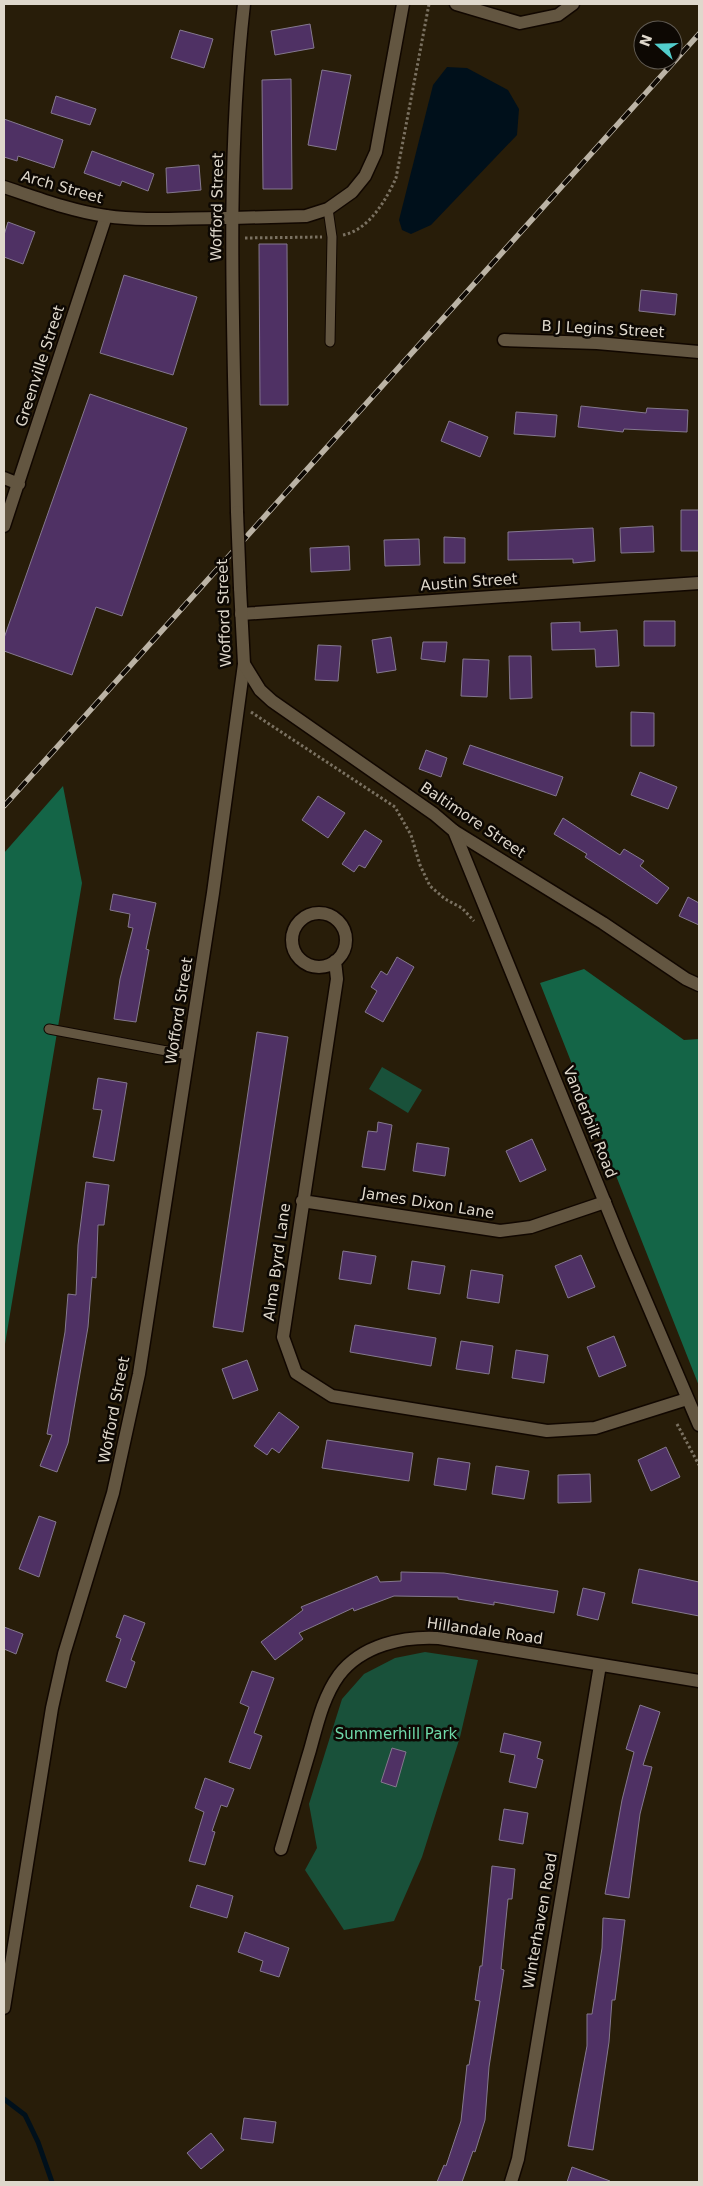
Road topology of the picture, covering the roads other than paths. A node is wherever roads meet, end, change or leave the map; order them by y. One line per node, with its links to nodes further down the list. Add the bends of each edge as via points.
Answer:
1 (244, 4): 8 (street, Wofford Street)
2 (403, 4): 6 (street, Arch Street, via 376,152 365,176 352,192)
3 (456, 4): 4 (street, via 520,23 558,15)
4 (573, 4)
5 (4, 187): 7 (street, Arch Street, via 72,209)
6 (328, 209): 8 (street, Arch Street, via 306,216); 10 (lane, via 332,237)
7 (106, 216): 8 (street, Arch Street); 13 (street, Greenville Street)
8 (232, 218): 16 (street, Wofford Street, bridge)
9 (504, 340): 11 (street, B J Legins Street, via 597,343)
10 (330, 342)
11 (699, 352)
12 (4, 478): 13 (street)
13 (19, 484): 14 (street, Greenville Street)
14 (4, 526)
15 (699, 583): 16 (street, Austin Street)
16 (241, 614): 17 (street, Wofford Street)
17 (244, 664): 18 (street, Baltimore Street, via 260,690 272,701); 22 (street, Wofford Street)
18 (454, 831): 20 (street, Baltimore Street); 24 (street, Vanderbilt Road)
19 (335, 962): 19 (street, Alma Byrd Lane, via 346,944 341,924 324,913 304,918 293,935 297,956 315,966); 23 (street, Alma Byrd Lane, via 337,978)
20 (699, 985)
21 (48, 1029): 22 (lane)
22 (188, 1054): 30 (street, Wofford Street, via 128,1430 113,1493 64,1654 52,1708)
23 (302, 1201): 24 (street, James Dixon Lane, via 500,1231 531,1227); 25 (street, Alma Byrd Lane, via 283,1337 296,1374 332,1396 547,1431 594,1428)
24 (605, 1202): 25 (street, Vanderbilt Road)
25 (687, 1399): 26 (street, Vanderbilt Road)
26 (699, 1425)
27 (600, 1665): 28 (street, Hillandale Road); 29 (street, Hillandale Road, via 430,1638 402,1639 367,1652 339,1676 322,1710); 31 (street, Winterhaven Road, via 518,2159)
28 (699, 1681)
29 (281, 1850)
30 (4, 2008)
31 (511, 2182)

